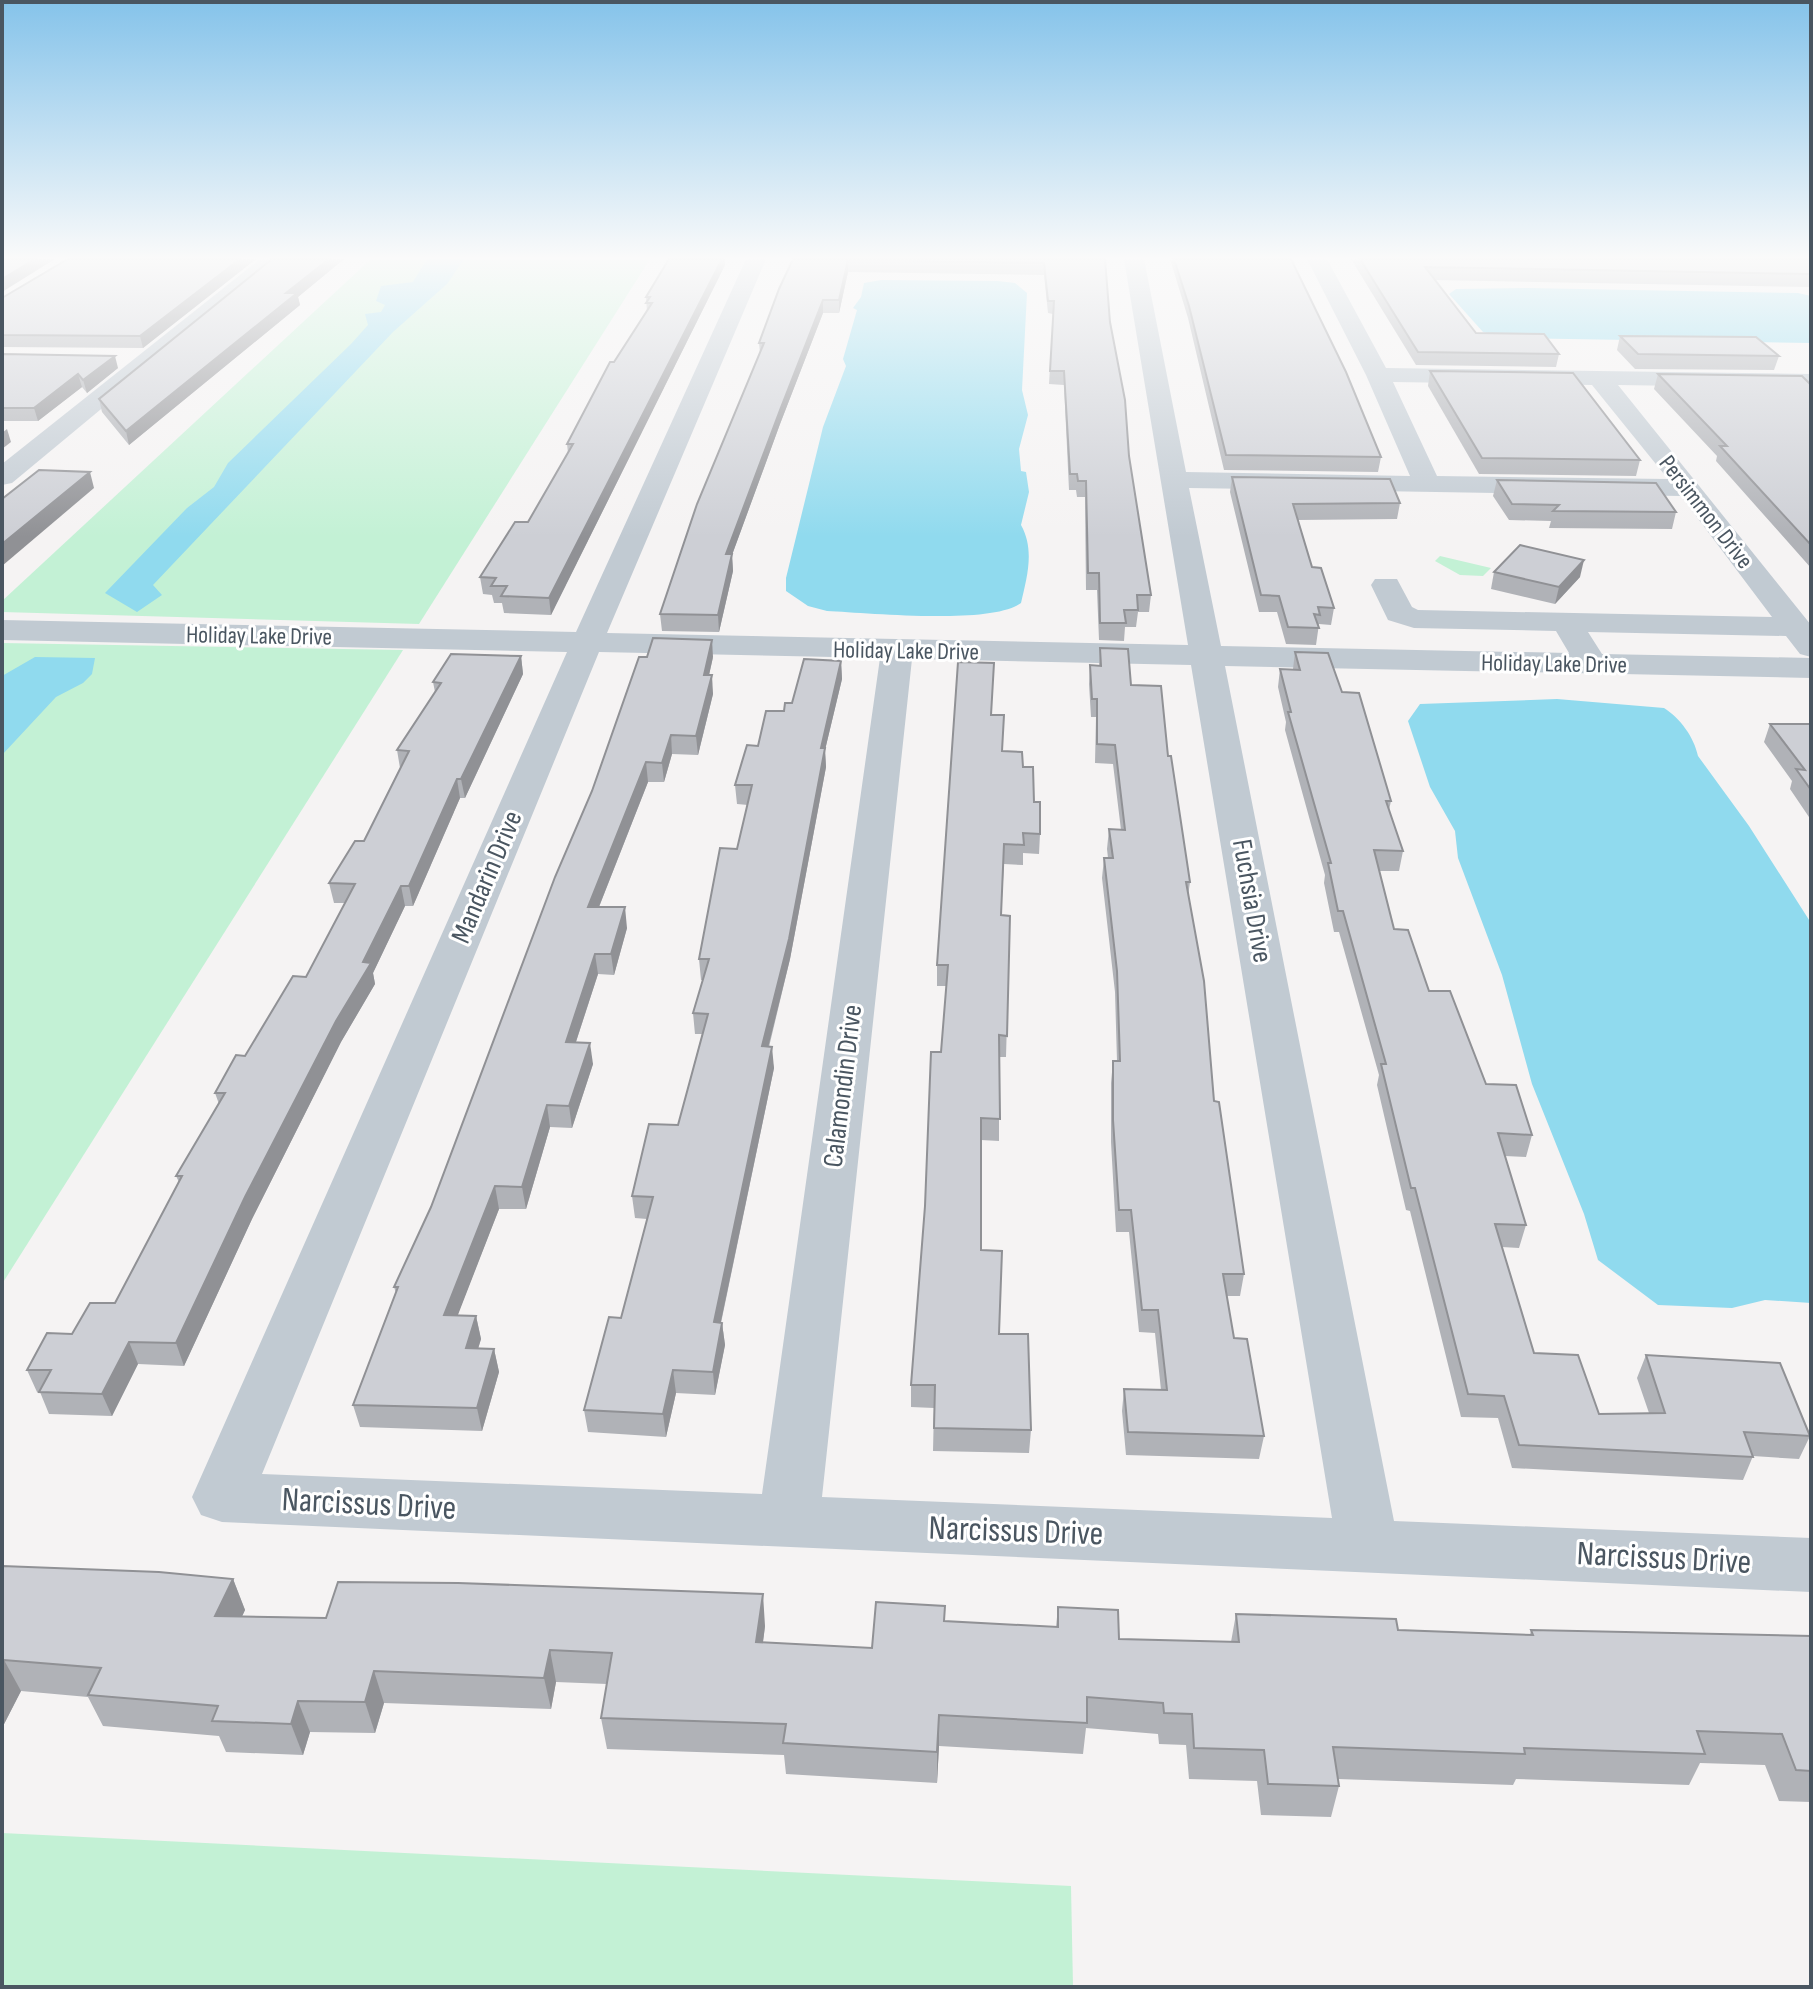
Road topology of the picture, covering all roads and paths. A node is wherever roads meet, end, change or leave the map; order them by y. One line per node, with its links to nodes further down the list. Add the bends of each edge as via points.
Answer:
1 (157, 352): 6 (street)
2 (715, 352): 20 (street, Mandarin Drive)
3 (1151, 352): 13 (street, Fuchsia Drive)
4 (1366, 352): 7 (street)
5 (120, 358): 6 (street)
6 (149, 358): 11 (street)
7 (1378, 375): 8 (street); 14 (street)
8 (1599, 378): 9 (street); 15 (street, Persimmon Drive)
9 (1811, 381)
10 (16, 431): 11 (street)
11 (58, 432): 12 (street)
12 (2, 477)
13 (1174, 480): 14 (street); 22 (street, Fuchsia Drive)
14 (1428, 485): 15 (street)
15 (1689, 488): 19 (street, Persimmon Drive)
16 (1386, 585): 17 (street, via 1399,613 1414,619)
17 (1566, 622): 19 (street); 23 (street)
18 (2, 630): 20 (street, Holiday Lake Drive)
19 (1803, 637)
20 (587, 643): 21 (street, Holiday Lake Drive); 25 (street, Mandarin Drive)
21 (897, 650): 22 (street, Holiday Lake Drive); 26 (street, Calamondin Drive)
22 (1209, 658): 23 (street, Holiday Lake Drive); 27 (street, Fuchsia Drive)
23 (1593, 665): 24 (street, Holiday Lake Drive)
24 (1811, 668)
25 (222, 1497): 26 (street, Narcissus Drive)
26 (789, 1522): 27 (street, Narcissus Drive)
27 (1368, 1545): 28 (street, Narcissus Drive)
28 (1811, 1565)

